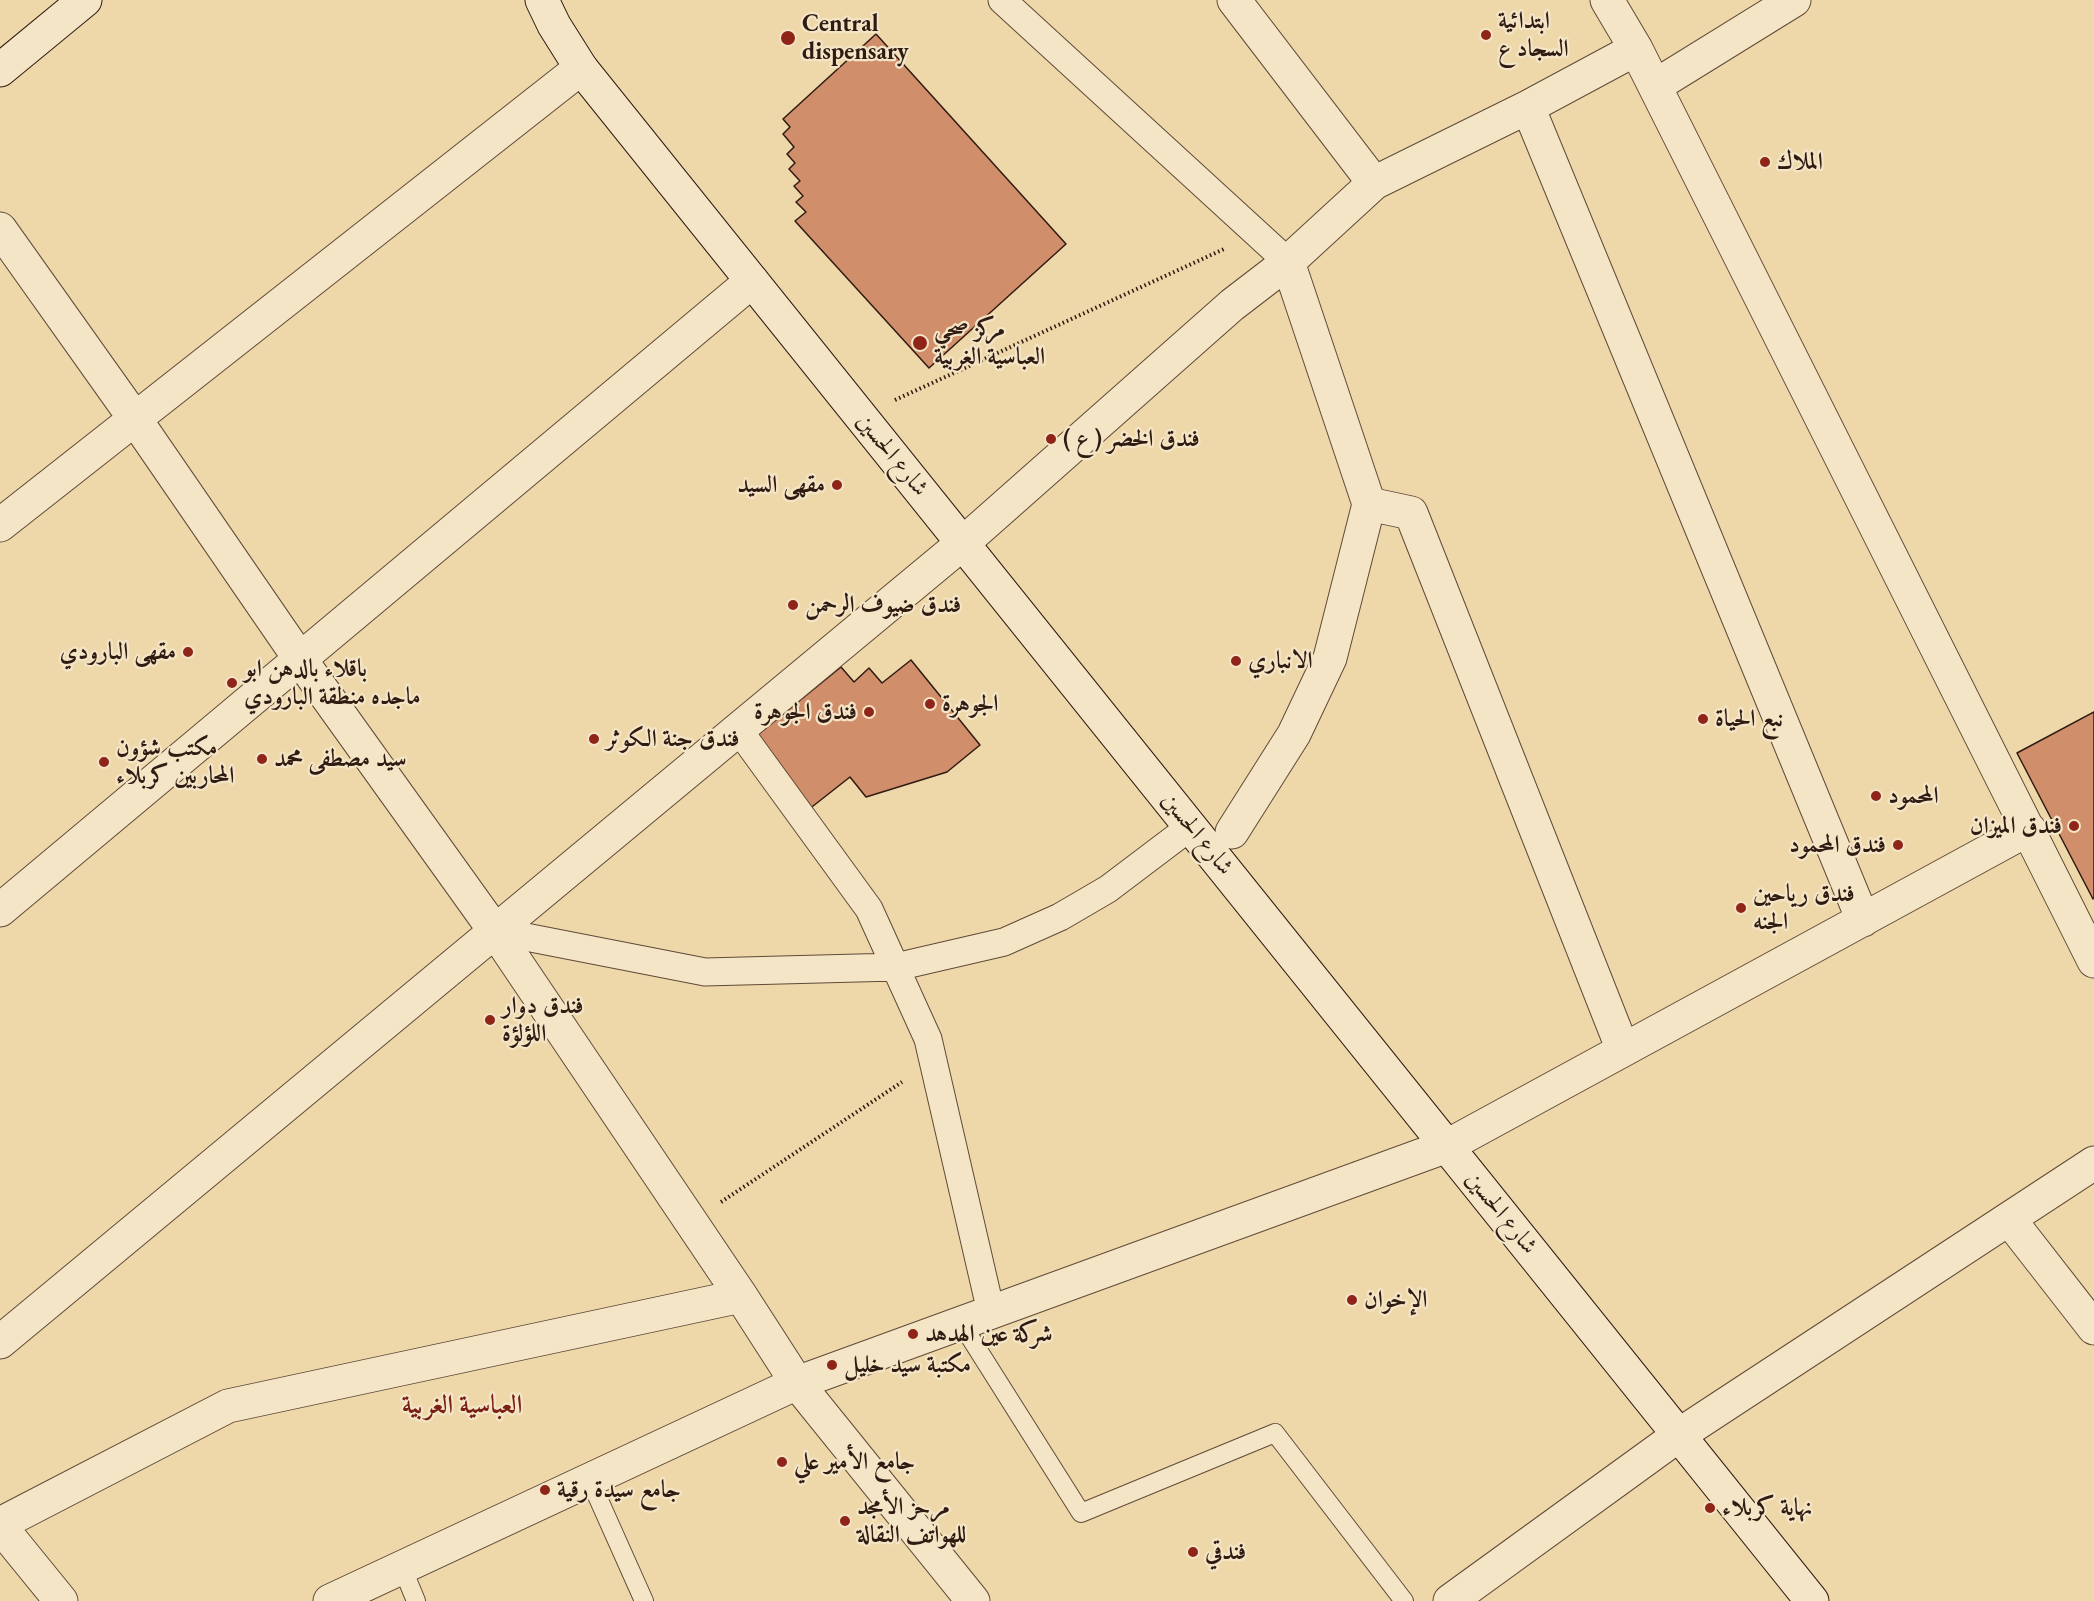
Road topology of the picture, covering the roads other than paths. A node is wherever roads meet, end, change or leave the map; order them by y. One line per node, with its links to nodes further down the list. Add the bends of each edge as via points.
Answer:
1 (85, 0): 9 (street)
2 (542, 0): 8 (street, شارع الحسين)
3 (1002, 0): 14 (street)
4 (1234, 0): 12 (street)
5 (1608, 0): 7 (street)
6 (1794, 0): 10 (street)
7 (1636, 49): 10 (street); 11 (street)
8 (581, 68): 15 (street, شارع الحسين); 16 (street)
9 (0, 70)
10 (1654, 86): 23 (street)
11 (1528, 107): 12 (street); 26 (street)
12 (1374, 183): 14 (street)
13 (0, 229): 16 (street)
14 (1288, 262): 17 (street); 19 (street, via 1232,305)
15 (752, 281): 19 (street, شارع الحسين); 20 (street)
16 (135, 418): 18 (street); 20 (street)
17 (1369, 504): 24 (street, via 1330,658 1294,734); 30 (street, via 1411,513)
18 (0, 525)
19 (963, 543): 21 (street); 22 (street, شارع الحسين)
20 (300, 659): 25 (street); 27 (street)
21 (738, 729): 27 (street); 29 (street, via 869,909)
22 (1190, 827): 29 (street, via 1108,889 1060,917 1004,942); 31 (street, شارع الحسين)
23 (2029, 829): 26 (street); 28 (street)
24 (1232, 832)
25 (0, 910)
26 (1863, 920): 30 (street)
27 (495, 931): 29 (street, via 705,972); 34 (street); 38 (street)
28 (2094, 961)
29 (896, 967): 35 (street, via 928,1039)
30 (1623, 1050): 31 (street)
31 (1447, 1146): 35 (street); 40 (street, شارع الحسين)
32 (2094, 1163): 33 (street)
33 (2009, 1219): 37 (street); 40 (street)
34 (741, 1296): 39 (street); 42 (street, via 228,1406)
35 (991, 1312): 36 (street)
36 (961, 1323): 39 (street); 49 (lane, via 1081,1513 1275,1433)
37 (2094, 1328)
38 (0, 1342)
39 (797, 1383): 41 (street); 48 (street)
40 (1679, 1435): 50 (street); 51 (street, شارع الحسين)
41 (590, 1480): 43 (street); 47 (lane)
42 (0, 1525): 44 (street)
43 (402, 1568): 45 (street); 46 (lane)
44 (62, 1601)
45 (330, 1601)
46 (416, 1601)
47 (644, 1601)
48 (973, 1601)
49 (1404, 1601)
50 (1450, 1601)
51 (1812, 1601)

